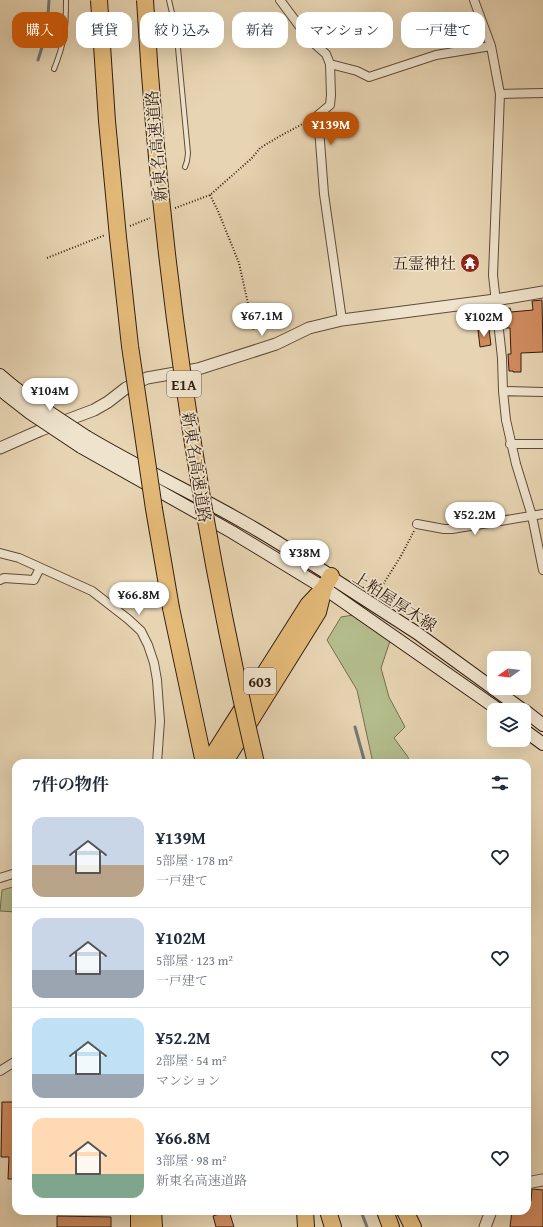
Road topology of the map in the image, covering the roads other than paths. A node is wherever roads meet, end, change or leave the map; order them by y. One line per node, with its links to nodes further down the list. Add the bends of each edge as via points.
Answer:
1 (66, 0): 9 (lane, via 63,45)
2 (99, 0): 31 (highway, bridge, via 118,237 130,346)
3 (145, 0): 42 (highway, 新東名高速道路 / E1A, bridge, via 159,189 173,309 212,560)
4 (169, 0): 12 (lane, via 179,56 188,153)
5 (280, 0): 8 (street, via 309,39 326,54)
6 (474, 0): 7 (street)
7 (491, 46): 8 (street, via 436,55 369,77); 11 (street)
8 (330, 64): 15 (street, via 330,104 318,116 324,194)
9 (54, 69)
10 (543, 93): 11 (street)
11 (500, 94): 14 (street, via 493,274)
12 (185, 167)
13 (543, 292): 14 (street)
14 (495, 300): 15 (street); 18 (street)
15 (342, 320): 22 (street, via 309,328 276,344 198,369 147,378 126,388 94,410)
16 (0, 375): 17 (main road, 上粕屋厚木線)
17 (7, 390): 30 (main road, 上粕屋厚木線, bridge, via 37,404 84,442 185,490 246,524)
18 (503, 391): 19 (street); 20 (street)
19 (543, 392)
20 (510, 444): 21 (street); 24 (street)
21 (543, 444)
22 (0, 448)
23 (543, 514): 24 (street)
24 (532, 516): 25 (street, via 452,529); 28 (street)
25 (417, 524)
26 (0, 553): 27 (street)
27 (40, 568): 29 (street, via 34,580); 38 (street, via 92,591 141,631 154,663 157,680 160,721)
28 (543, 570)
29 (0, 580)
30 (327, 582): 32 (main road, 上粕屋厚木線); 33 (main road, 上粕屋厚木線, via 417,633); 41 (highway, 603, via 313,608)
31 (171, 608): 39 (highway); 40 (highway)
32 (490, 703)
33 (514, 703)
34 (531, 716): 35 (main road, 上粕屋厚木線)
35 (543, 725)
36 (531, 735): 37 (main road)
37 (543, 744)
38 (157, 759)
39 (196, 759)
40 (211, 759)
41 (214, 759)
42 (255, 759)
43 (12, 874): 44 (street)
44 (0, 878)
45 (12, 1064): 46 (street)
46 (0, 1071)
47 (543, 1180): 48 (street)
48 (531, 1182)
49 (139, 1215): 56 (highway)
50 (153, 1215): 57 (highway)
51 (305, 1215): 58 (highway)
52 (329, 1215): 59 (highway)
53 (386, 1215): 60 (highway)
54 (407, 1215): 61 (highway)
55 (490, 1215): 62 (street)
56 (139, 1227)
57 (154, 1227)
58 (306, 1227)
59 (333, 1227)
60 (391, 1227)
61 (413, 1227)
62 (485, 1227)

